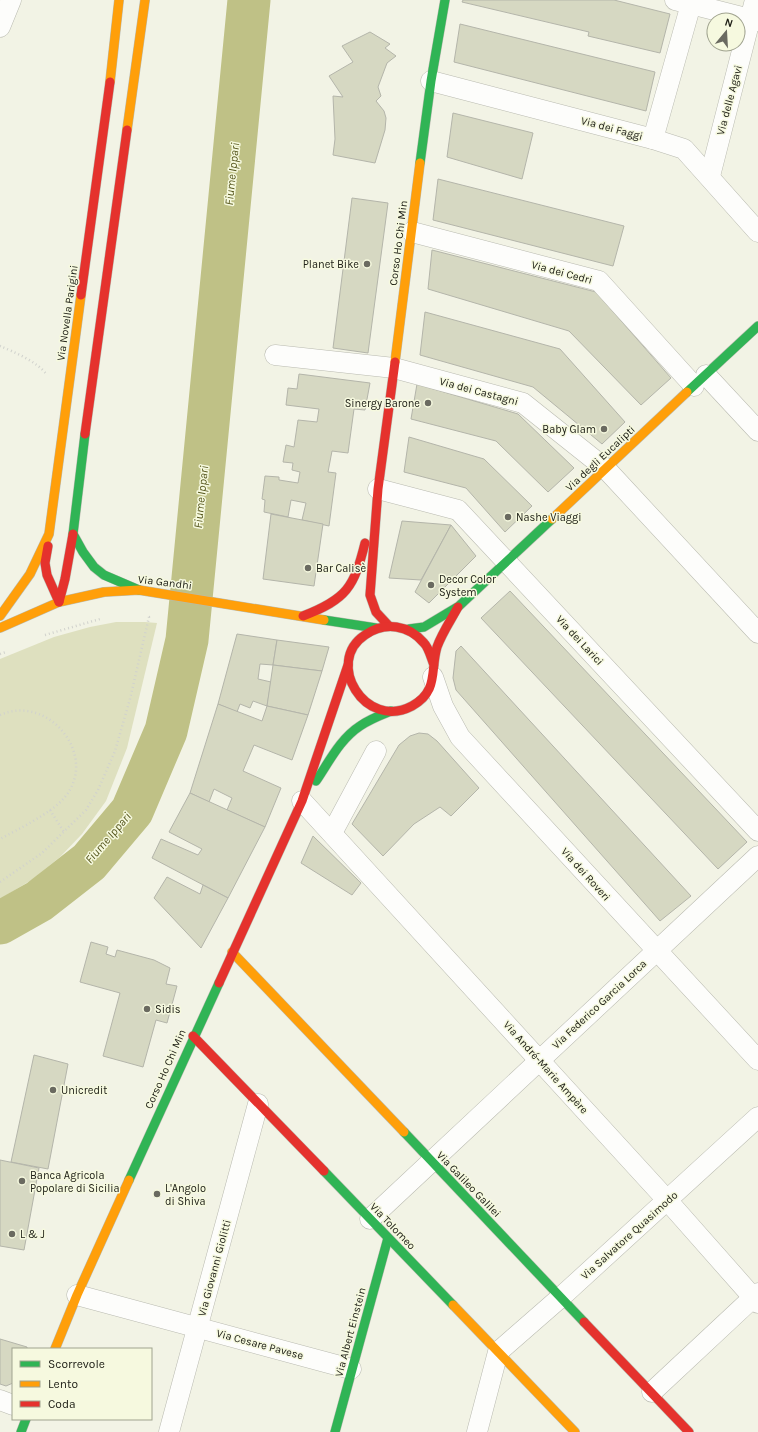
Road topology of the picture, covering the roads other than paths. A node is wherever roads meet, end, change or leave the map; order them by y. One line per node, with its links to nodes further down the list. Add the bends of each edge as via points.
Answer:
1 (6, 0): 9 (street)
2 (11, 0): 9 (street)
3 (119, 0): 22 (main road, Via Novella Parigini)
4 (145, 0): 23 (main road)
5 (445, 0): 10 (main road, Corso Ho Chi Min)
6 (755, 0): 8 (street, Via delle Agavi)
7 (683, 2): 8 (street); 11 (street)
8 (754, 20): 12 (street, Via delle Agavi)
9 (1, 26)
10 (431, 81): 11 (street, Via dei Faggi); 13 (main road, Corso Ho Chi Min)
11 (653, 139): 12 (street, Via dei Faggi, via 684,149)
12 (710, 176): 14 (street, Via dei Faggi)
13 (412, 232): 17 (main road, Corso Ho Chi Min); 18 (street, Via dei Cedri, via 599,281)
14 (758, 232)
15 (758, 326): 18 (main road, Via degli Eucalipti)
16 (275, 355): 17 (street, Via dei Castagni)
17 (394, 368): 20 (street, Via dei Castagni, via 523,403); 21 (main road, Corso Ho Chi Min)
18 (700, 380): 19 (street, Via dei Cedri); 20 (main road, Via degli Eucalipti)
19 (758, 431)
20 (606, 469): 24 (main road, Via degli Eucalipti); 39 (street, Via dei Castagni)
21 (378, 489): 24 (street, Via dei Larici, via 458,510); 25 (main road); 34 (main road, via 370,595 377,616)
22 (49, 534): 28 (main road, via 45,563 47,575); 30 (main road, Via Novella Parigini, via 30,574)
23 (73, 534): 27 (main road, via 94,567 104,575); 28 (main road)
24 (507, 562): 29 (main road, Via degli Eucalipti); 48 (street, Via dei Larici)
25 (360, 567): 26 (main road); 31 (main road, via 339,598)
26 (359, 589)
27 (139, 590): 28 (main road, Via Gandhi, via 104,592); 31 (main road, Via Gandhi)
28 (59, 602): 35 (main road, Via Gandhi)
29 (459, 606): 37 (main road, via 424,627); 44 (main road, via 443,634)
30 (0, 616)
31 (304, 616): 32 (main road, Via Gandhi)
32 (333, 620): 33 (main road, Via Gandhi); 38 (main road)
33 (357, 622): 36 (main road, Via Gandhi); 41 (main road)
34 (388, 625): 36 (main road); 37 (main road)
35 (0, 628)
36 (376, 628): 41 (main road)
37 (409, 629): 44 (main road, via 419,635 432,654)
38 (341, 630)
39 (758, 633)
40 (347, 641): 42 (main road)
41 (356, 643): 42 (main road)
42 (351, 653): 43 (main road)
43 (348, 665): 45 (main road, via 353,688 360,697 380,710); 47 (main road)
44 (434, 671): 45 (main road, via 430,687 423,697 403,709); 51 (street, Via dei Roveri, via 443,706 460,737)
45 (391, 711): 47 (main road, via 371,719 344,741)
46 (376, 751): 49 (street)
47 (302, 801): 49 (street, Via André-Marie Ampère); 52 (main road, Corso Ho Chi Min)
48 (758, 831)
49 (332, 833): 55 (street, Via André-Marie Ampère)
50 (758, 856): 51 (street, Via Federico Garcia Lorca)
51 (656, 950): 54 (street, Via dei Roveri); 55 (street, Via Federico Garcia Lorca)
52 (232, 952): 53 (main road, Corso Ho Chi Min); 58 (main road, Via Galileo Galilei)
53 (193, 1036): 56 (main road, Via Tolomeo); 62 (main road, Corso Ho Chi Min)
54 (758, 1060)
55 (540, 1061): 58 (street, Via Federico Garcia Lorca); 59 (street, Via André-Marie Ampère)
56 (258, 1104): 60 (main road, Via Tolomeo); 65 (street, Via Giovanni Giolitti)
57 (758, 1117): 59 (street, Via Salvatore Quasimodo)
58 (431, 1162): 60 (street, Via Federico Garcia Lorca); 63 (main road, Via Galileo Galilei)
59 (667, 1200): 63 (street, Via Salvatore Quasimodo); 64 (street, Via André-Marie Ampère)
60 (370, 1219): 61 (main road, Via Tolomeo)
61 (388, 1238): 67 (main road, Via Tolomeo); 68 (main road, Via Albert Einstein)
62 (76, 1295): 65 (street, Via Cesare Pavese); 66 (main road, Corso Ho Chi Min)
63 (561, 1297): 67 (street, Via Salvatore Quasimodo); 69 (main road, Via Galileo Galilei)
64 (756, 1298): 69 (street)
65 (197, 1327): 68 (street, Via Cesare Pavese); 74 (street, Via Giovanni Giolitti)
66 (55, 1348)
67 (498, 1352): 76 (street); 77 (main road, Via Tolomeo)
68 (351, 1369): 75 (main road, Via Albert Einstein)
69 (652, 1392): 78 (main road, Via Galileo Galilei)
70 (0, 1400): 71 (street)
71 (12, 1405)
72 (26, 1420): 73 (main road)
73 (21, 1432)
74 (169, 1432)
75 (335, 1432)
76 (477, 1432)
77 (575, 1432)
78 (690, 1432)

